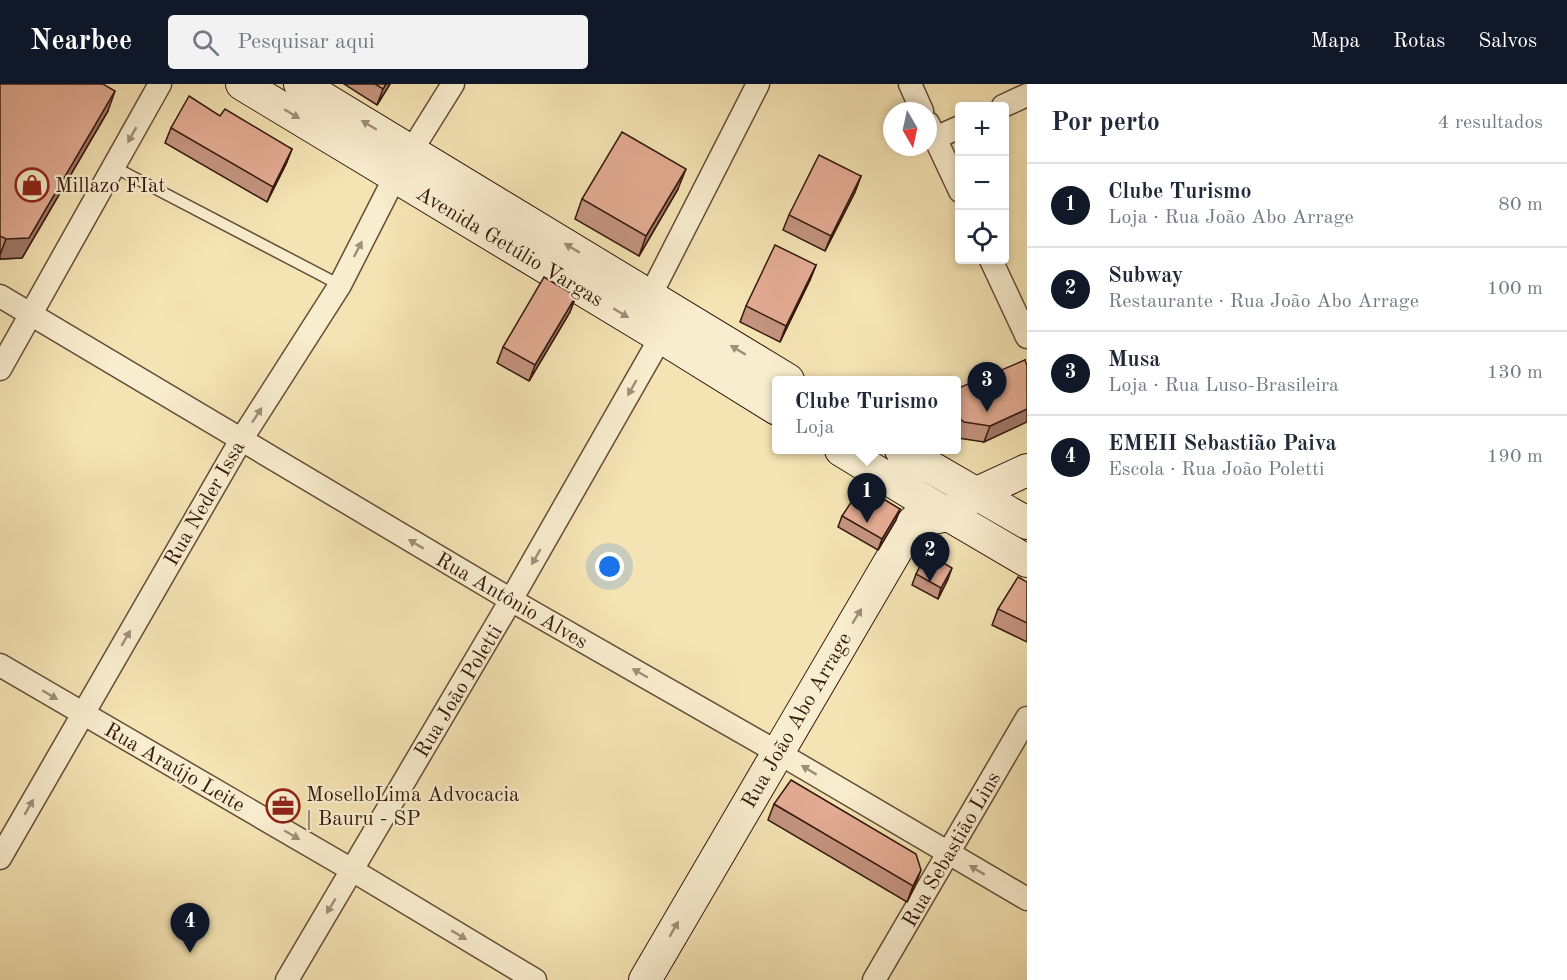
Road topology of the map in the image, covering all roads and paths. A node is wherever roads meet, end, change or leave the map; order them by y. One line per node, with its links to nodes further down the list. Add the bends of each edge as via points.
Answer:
1 (160, 84): 14 (street, one-way to 14)
2 (242, 84): 15 (main road, Avenida Getúlio Vargas, one-way to 15)
3 (300, 84): 13 (main road, Avenida Getúlio Vargas, one-way to 3)
4 (453, 84): 13 (street, Rua Neder Issa)
5 (758, 84): 20 (street)
6 (910, 84): 8 (street)
7 (1027, 95): 9 (street)
8 (918, 102)
9 (1009, 103)
10 (955, 128): 11 (street)
11 (937, 130)
12 (937, 142): 16 (street)
13 (411, 150): 15 (street, Rua Neder Issa); 20 (main road, Avenida Getúlio Vargas, one-way to 13)
14 (114, 168): 18 (lane); 21 (street)
15 (395, 177): 18 (street, Rua Neder Issa, one-way to 15); 22 (main road, Avenida Getúlio Vargas, one-way to 22)
16 (955, 180)
17 (993, 264): 23 (street)
18 (340, 285): 27 (street, Rua Neder Issa, one-way to 18)
19 (0, 296): 21 (street, Rua Antônio Alves)
20 (650, 296): 25 (main road, Avenida Getúlio Vargas, one-way to 20)
21 (30, 315): 24 (street); 27 (street, Rua Antônio Alves)
22 (661, 337): 26 (main road, Avenida Getúlio Vargas); 37 (street, Rua João Poletti, one-way to 37)
23 (1027, 337)
24 (0, 369)
25 (780, 376)
26 (772, 406)
27 (241, 440): 37 (street, Rua Antônio Alves, one-way to 27); 39 (street, Rua Neder Issa, one-way to 27)
28 (846, 454): 33 (main road)
29 (908, 454): 30 (main road)
30 (934, 470): 32 (main road); 33 (main road, Rua João Abo Arrage)
31 (1027, 470): 32 (main road)
32 (975, 494): 34 (main road); 35 (main road)
33 (915, 510): 34 (main road); 41 (main road, Rua João Abo Arrage, one-way to 33)
34 (948, 515): 36 (main road)
35 (1027, 523)
36 (1027, 561)
37 (511, 600): 41 (street, Rua Antônio Alves, one-way to 37); 44 (street, Rua João Poletti)
38 (0, 665): 39 (street, Rua Araújo Leite, one-way to 39)
39 (82, 714): 43 (street, Rua Neder Issa, one-way to 39); 44 (street, Rua Araújo Leite, one-way to 44)
40 (1027, 718): 42 (street, Rua Sebastião Lins)
41 (777, 752): 42 (street, Rua Antônio Alves, one-way to 41); 48 (main road, Rua João Abo Arrage, one-way to 41)
42 (949, 853): 45 (street, Rua Antônio Alves, one-way to 42); 49 (street, Rua Sebastião Lins)
43 (0, 858)
44 (352, 870): 46 (street, Rua João Poletti, one-way to 46); 47 (street, Rua Araújo Leite, one-way to 47)
45 (1027, 899)
46 (287, 980)
47 (535, 980)
48 (645, 980)
49 (874, 980)

